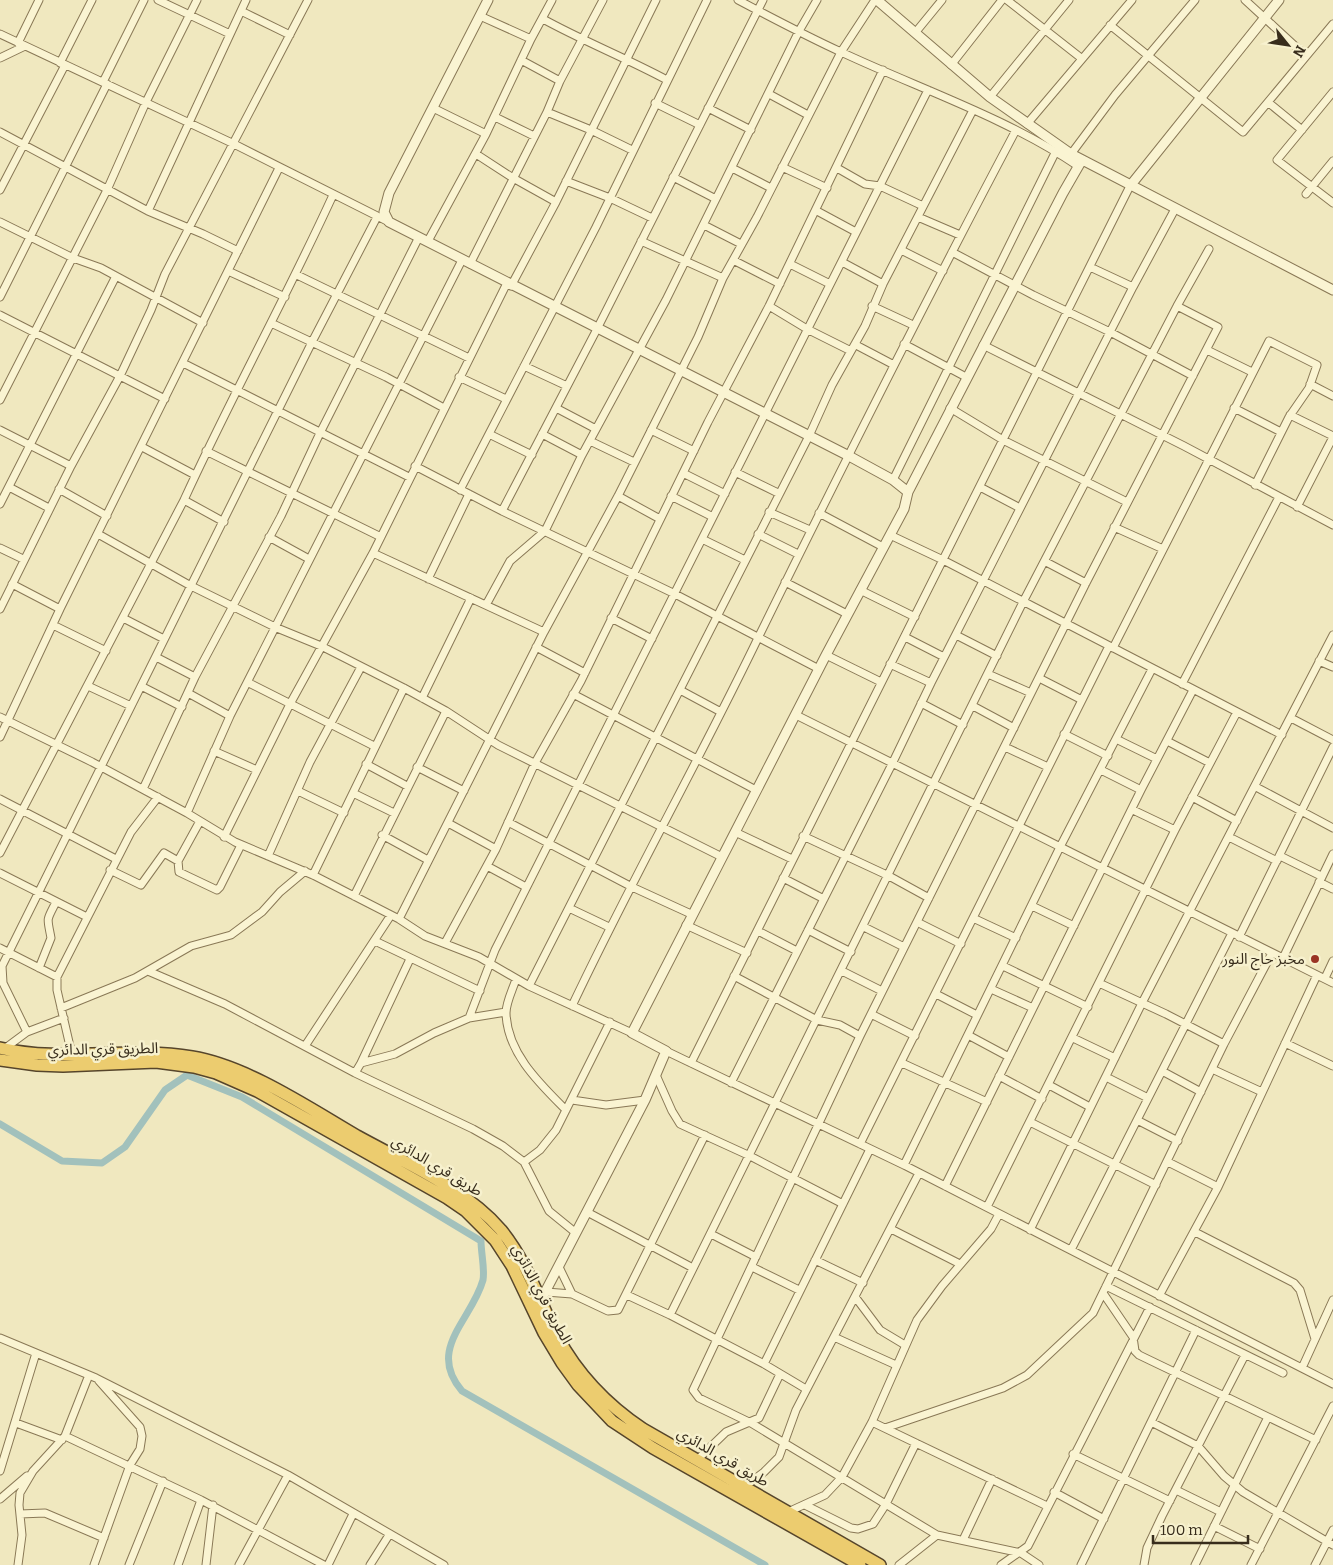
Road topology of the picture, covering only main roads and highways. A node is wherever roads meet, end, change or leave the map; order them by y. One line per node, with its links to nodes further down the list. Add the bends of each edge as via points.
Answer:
1 (1, 1053): 2 (highway, الطريق قري الدائري, via 37,1065 156,1062 216,1073 257,1091 447,1198 466,1211 495,1240 562,1363 612,1421 653,1448); 3 (highway, طريق قري الدائري, via 72,1056 164,1054 208,1060 243,1073 432,1178 477,1207 511,1244 544,1296 557,1335 572,1361 598,1393 623,1416)
2 (860, 1565)
3 (880, 1565)

